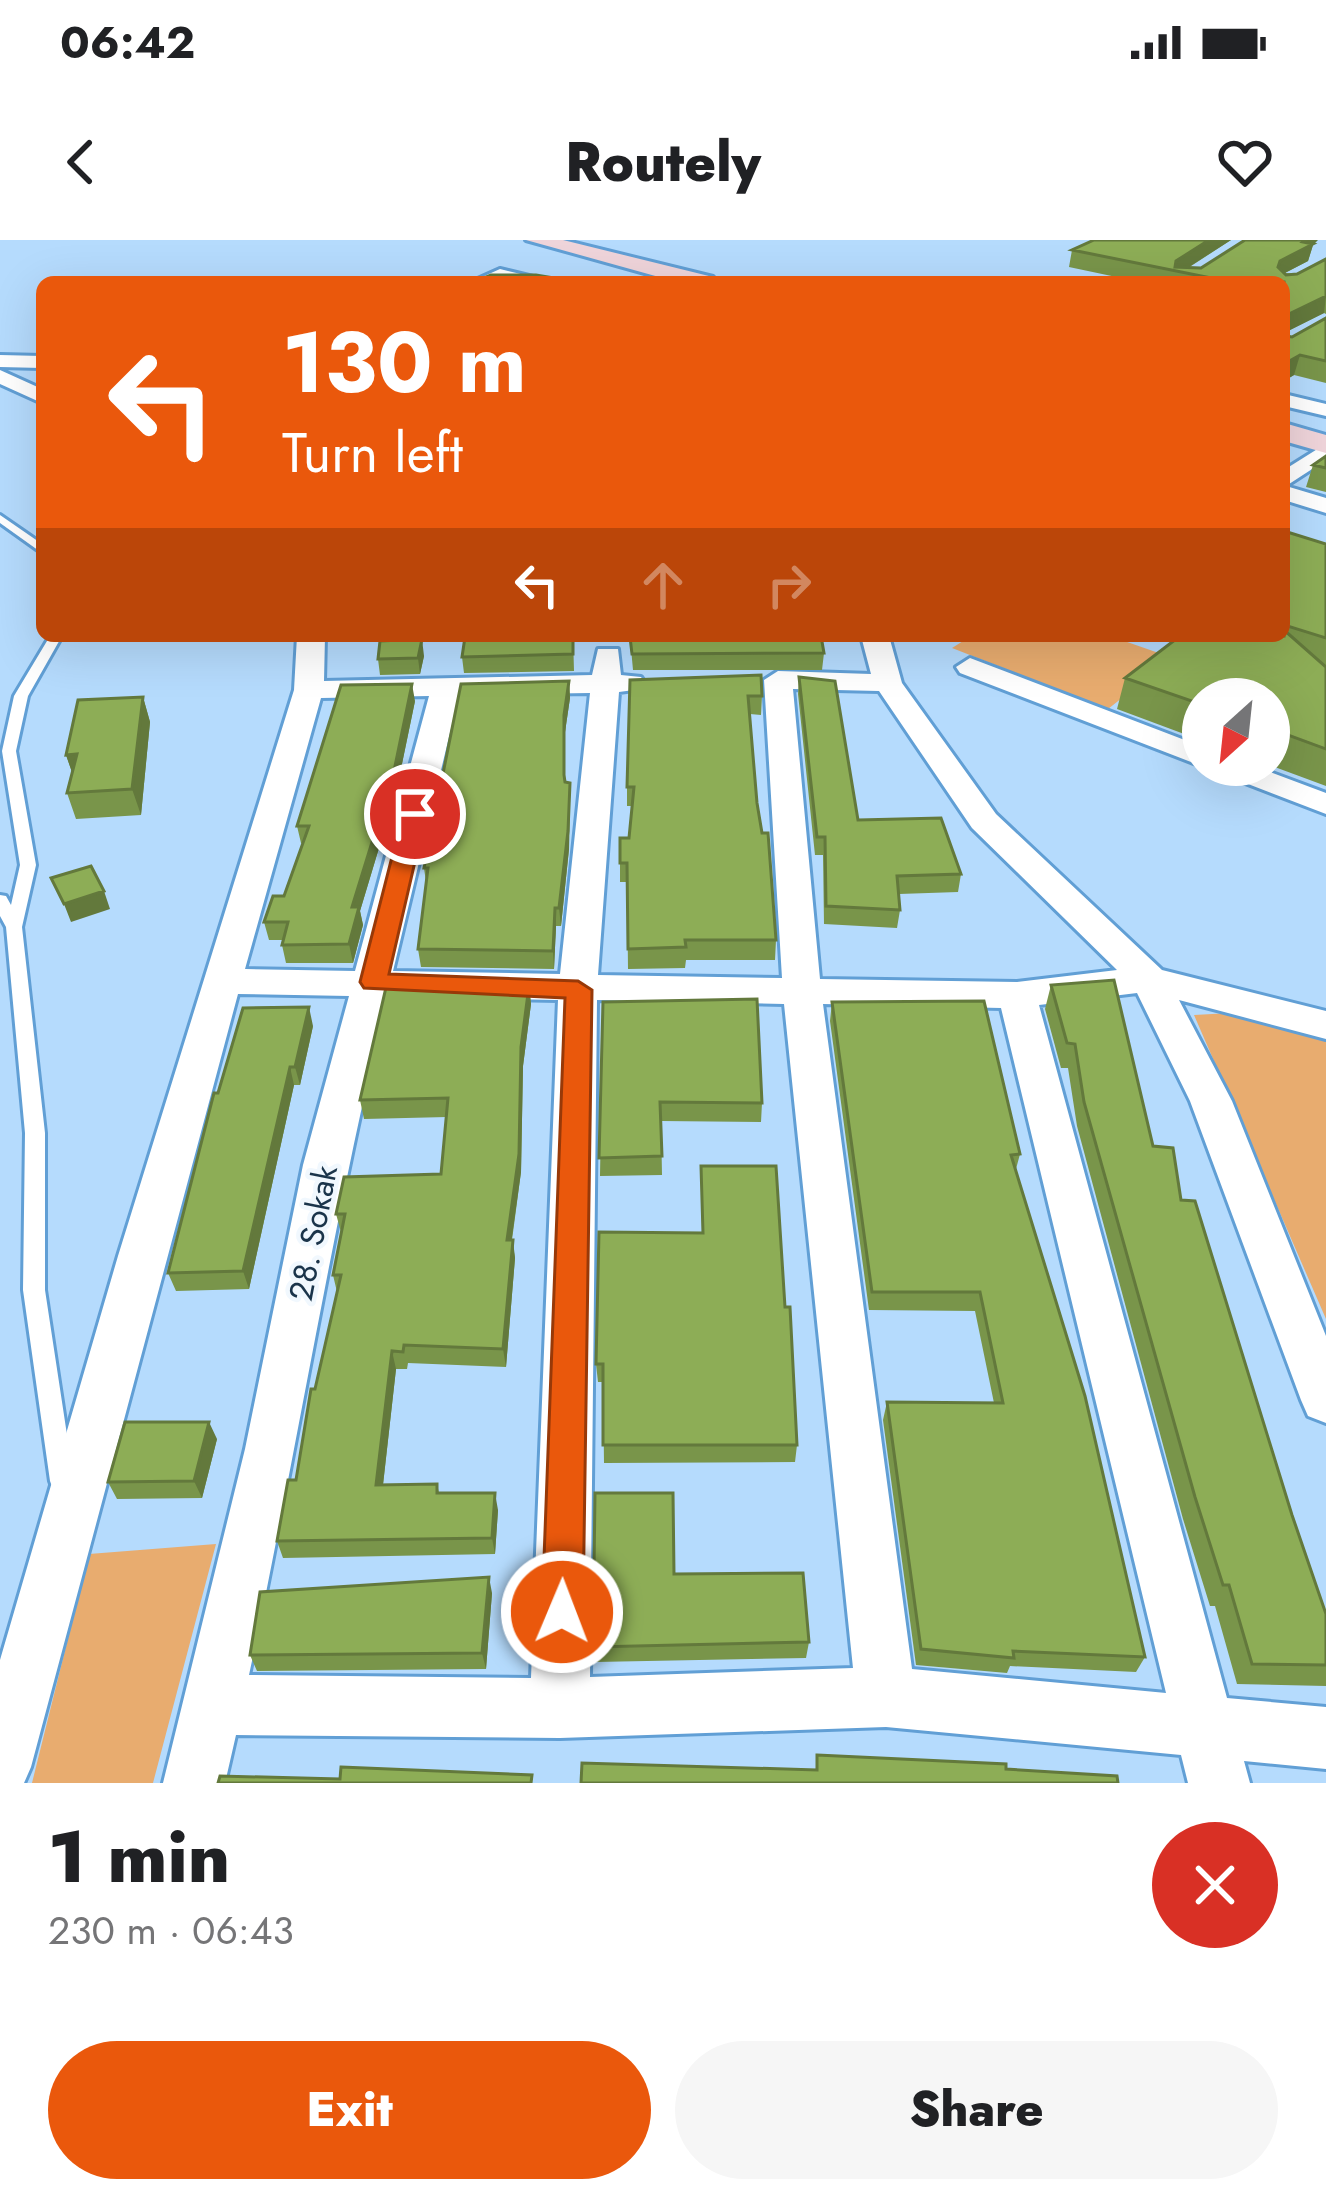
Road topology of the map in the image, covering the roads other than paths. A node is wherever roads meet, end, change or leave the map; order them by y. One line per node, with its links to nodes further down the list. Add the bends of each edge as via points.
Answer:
1 (529, 243): 2 (main road); 3 (main road)
2 (645, 276)
3 (678, 276)
4 (0, 361): 5 (street)
5 (36, 362)
6 (0, 376): 7 (street)
7 (36, 394)
8 (1290, 401): 9 (street)
9 (1326, 410)
10 (1290, 435): 12 (main road)
11 (1290, 447): 12 (main road)
12 (1324, 452): 13 (street)
13 (1290, 476)
14 (1290, 495): 15 (street)
15 (1326, 506)
16 (1, 518): 17 (lane)
17 (36, 545)
18 (52, 642): 31 (lane, via 21,696 9,751 28,865)
19 (311, 642): 26 (street)
20 (877, 642): 24 (street)
21 (970, 667): 27 (street)
22 (606, 669): 23 (street); 25 (street); 35 (street)
23 (669, 682)
24 (888, 683): 32 (street, via 984,821); 36 (street, via 767,680)
25 (446, 687): 26 (street); 34 (street, 28. Sokak)
26 (309, 690): 33 (street)
27 (1182, 750)
28 (1278, 786): 29 (street)
29 (1326, 804)
30 (0, 900): 31 (lane)
31 (14, 927): 40 (lane, via 35,1132 34,1290)
32 (1149, 979): 37 (street); 38 (street); 39 (street, via 1211,1101)
33 (223, 981): 34 (street); 40 (street)
34 (374, 982): 35 (street); 42 (street, 28. Sokak, via 326,1165)
35 (578, 990): 36 (street); 43 (street)
36 (802, 990): 37 (street); 41 (street)
37 (1017, 995): 45 (street)
38 (1326, 1025)
39 (1326, 1400)
40 (68, 1521): 46 (street)
41 (886, 1697): 43 (street); 45 (street)
42 (214, 1705): 43 (street); 47 (street, 28. Sokak)
43 (560, 1708)
44 (1326, 1738): 45 (street)
45 (1213, 1755)
46 (0, 1766)
47 (194, 1783)

